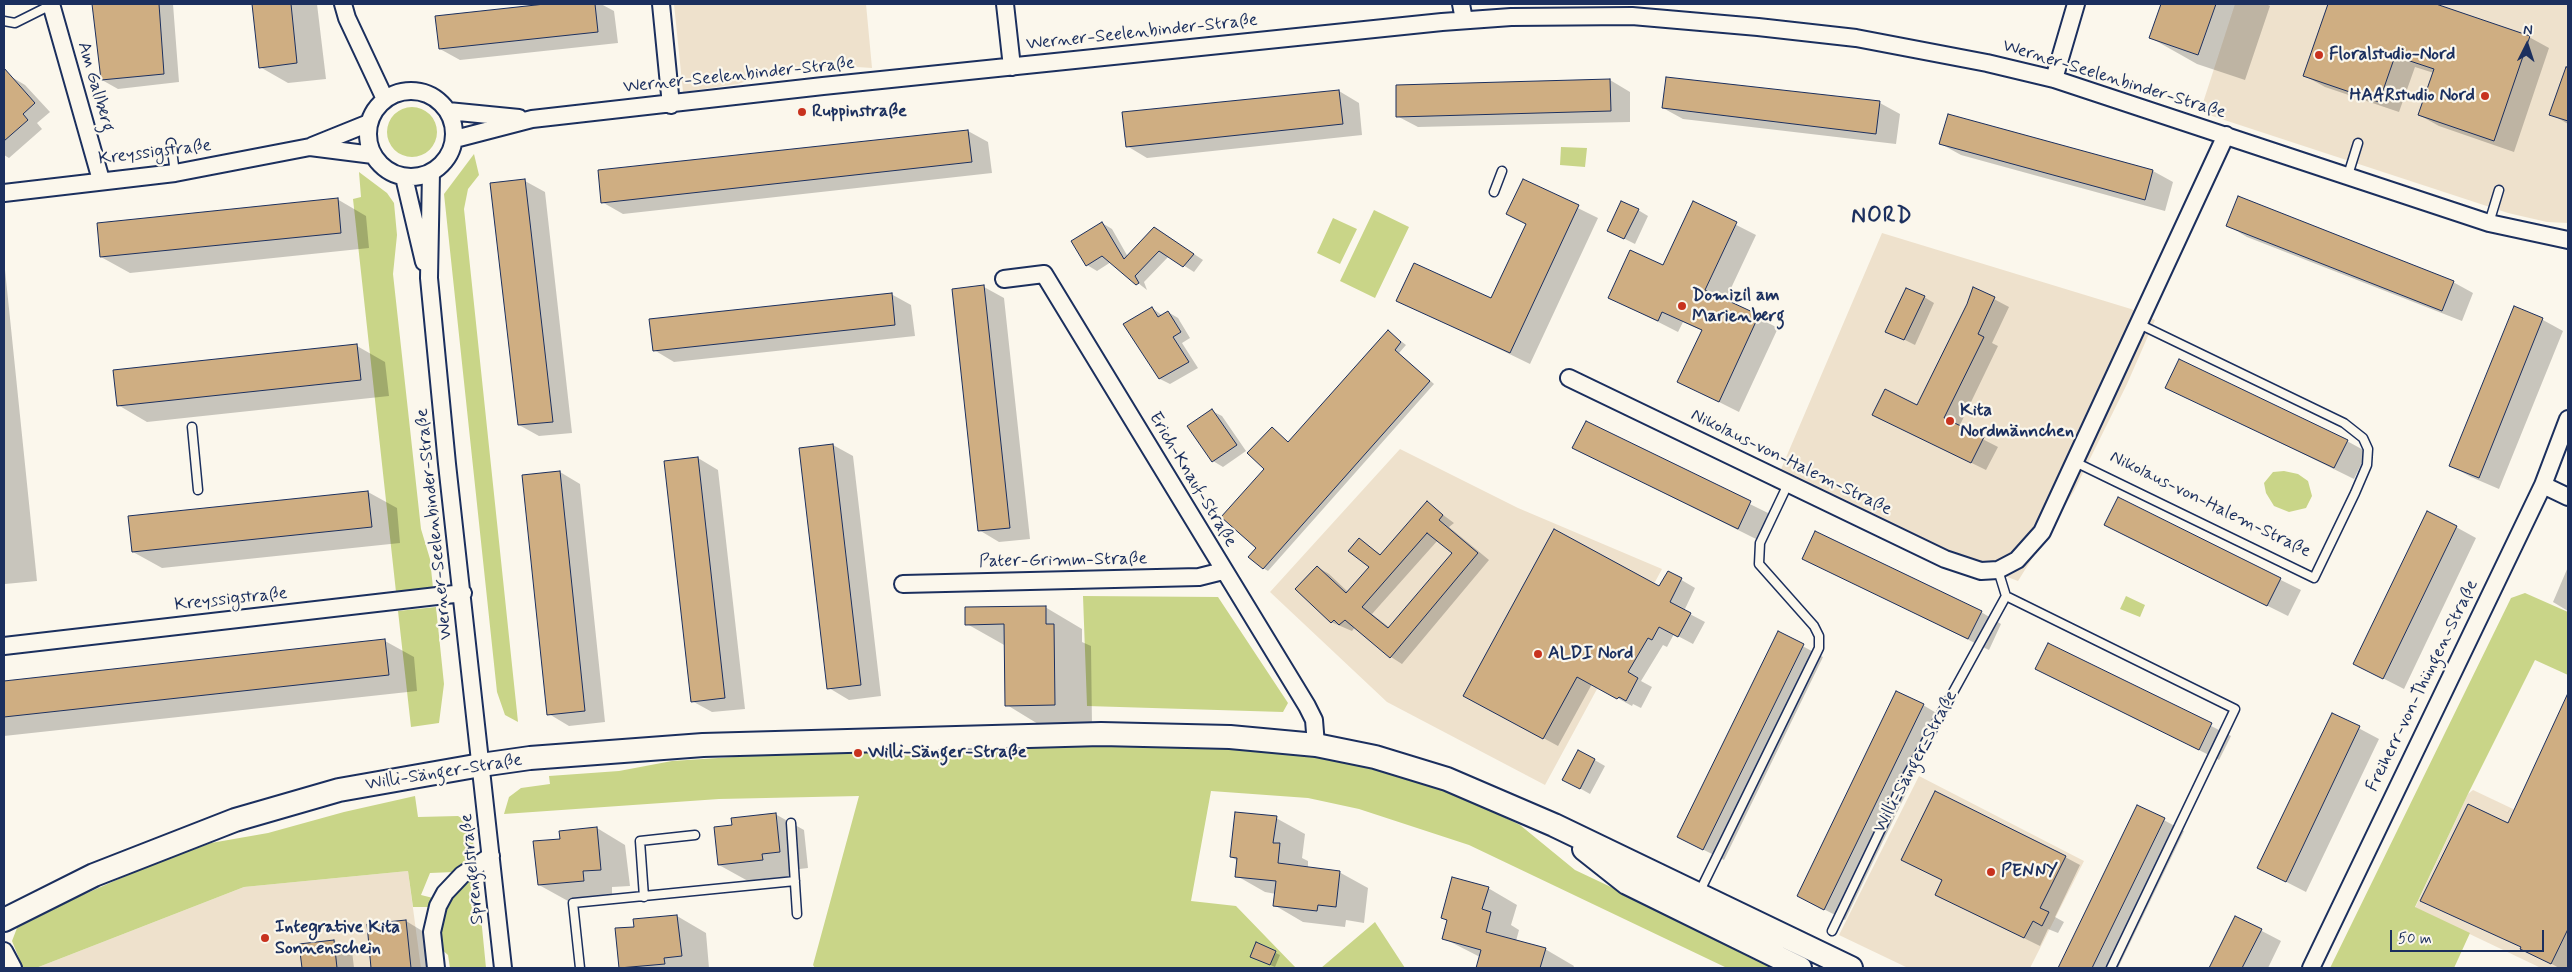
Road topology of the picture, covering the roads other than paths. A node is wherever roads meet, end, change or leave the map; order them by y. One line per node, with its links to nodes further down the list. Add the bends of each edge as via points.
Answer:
1 (51, 4): 7 (lane, via 15,23); 26 (street, Am Gallberg)
2 (343, 4): 10 (street)
3 (661, 4): 11 (street)
4 (1005, 4): 8 (street)
5 (2076, 4): 9 (street)
6 (1463, 12): 8 (street, Werner-Seelenbinder-Straße); 9 (street, Werner-Seelenbinder-Straße, via 1511,17 1632,16 1758,26 1920,49)
7 (4, 21)
8 (1012, 68): 11 (street, Werner-Seelenbinder-Straße, via 813,87)
9 (2054, 79): 15 (street, Werner-Seelenbinder-Straße)
10 (385, 99): 12 (street, via 401,91 420,91 436,98); 14 (street)
11 (671, 105): 13 (street, Werner-Seelenbinder-Straße)
12 (448, 111): 13 (street, Werner-Seelenbinder-Straße); 16 (street, via 454,124)
13 (532, 119): 16 (street, Werner-Seelenbinder-Straße)
14 (369, 123): 19 (street, Kreyssigstraße); 20 (street, via 368,140)
15 (2226, 135): 24 (street, Werner-Seelenbinder-Straße); 34 (street)
16 (455, 140): 22 (street, via 447,159)
17 (171, 143): 23 (lane)
18 (2358, 143): 24 (lane)
19 (310, 147): 20 (street, Kreyssigstraße); 23 (street, Kreyssigstraße)
20 (374, 155): 25 (street, via 386,169)
21 (1502, 171): 28 (lane)
22 (431, 172): 25 (street, via 418,177); 32 (street, Werner-Seelenbinder-Straße)
23 (175, 173): 26 (street, Kreyssigstraße)
24 (2348, 175): 30 (street, Werner-Seelenbinder-Straße)
25 (404, 177): 32 (street, Werner-Seelenbinder-Straße)
26 (101, 180): 29 (street, Kreyssigstraße)
27 (2499, 190): 30 (lane)
28 (1494, 192)
29 (4, 193)
30 (2489, 223): 31 (street, Werner-Seelenbinder-Straße)
31 (2568, 240)
32 (429, 278): 46 (street, Werner-Seelenbinder-Straße)
33 (1004, 279): 44 (street, Erich-Knauf-Straße, via 1044,274)
34 (2139, 324): 38 (street); 38 (lane, Nikolaus-von-Halem-Straße, via 2344,423 2363,438 2368,449 2367,465 2355,493 2314,578)
35 (1569, 378): 39 (street, Nikolaus-von-Halem-Straße)
36 (2568, 418): 40 (street, Freiherr-von-Thüngen-Straße)
37 (192, 427): 41 (lane)
38 (2075, 462): 43 (street, via 2042,532 2017,560)
39 (1788, 484): 43 (street, Nikolaus-von-Halem-Straße, via 1960,565 1981,571); 56 (lane, via 1760,543 1760,564 1814,626 1819,636 1819,648)
40 (2542, 485): 42 (street); 69 (street, Freiherr-von-Thüngen-Straße)
41 (198, 490)
42 (2568, 497)
43 (1998, 570): 47 (lane)
44 (1223, 571): 45 (street, Pater-Grimm-Straße, via 1200,577); 49 (street, Erich-Knauf-Straße, via 1307,706 1314,720)
45 (903, 584)
46 (463, 593): 48 (street, Kreyssigstraße); 50 (street, Werner-Seelenbinder-Straße)
47 (2006, 596): 60 (lane, Willi-Sänger-Straße, via 1902,785); 68 (lane, via 2235,709)
48 (4, 646)
49 (1316, 745): 50 (main road, Willi-Sänger-Straße, via 1230,737 1100,734 695,746 530,758); 52 (main road, Willi-Sänger-Straße, via 1375,757 1447,779)
50 (481, 765): 54 (street, Sprengelstraße); 59 (main road, Willi-Sänger-Straße, via 339,790 235,820 94,875)
51 (791, 823): 55 (lane)
52 (1554, 825): 56 (main road, Willi-Sänger-Straße); 66 (main road, Willi-Sänger-Straße, via 1627,883)
53 (695, 835): 57 (lane, via 640,841)
54 (491, 856): 63 (street, via 462,875 438,906 432,932); 64 (street, Sprengelstraße)
55 (795, 881): 57 (lane); 58 (lane)
56 (1698, 894): 67 (main road, Willi-Sänger-Straße)
57 (644, 896): 65 (lane, via 573,903)
58 (797, 914)
59 (4, 920)
60 (1832, 931)
61 (4, 951): 62 (street)
62 (13, 968)
63 (436, 968)
64 (504, 968)
65 (580, 968)
66 (1800, 968)
67 (1851, 968)
68 (2111, 968)
69 (2311, 968)

